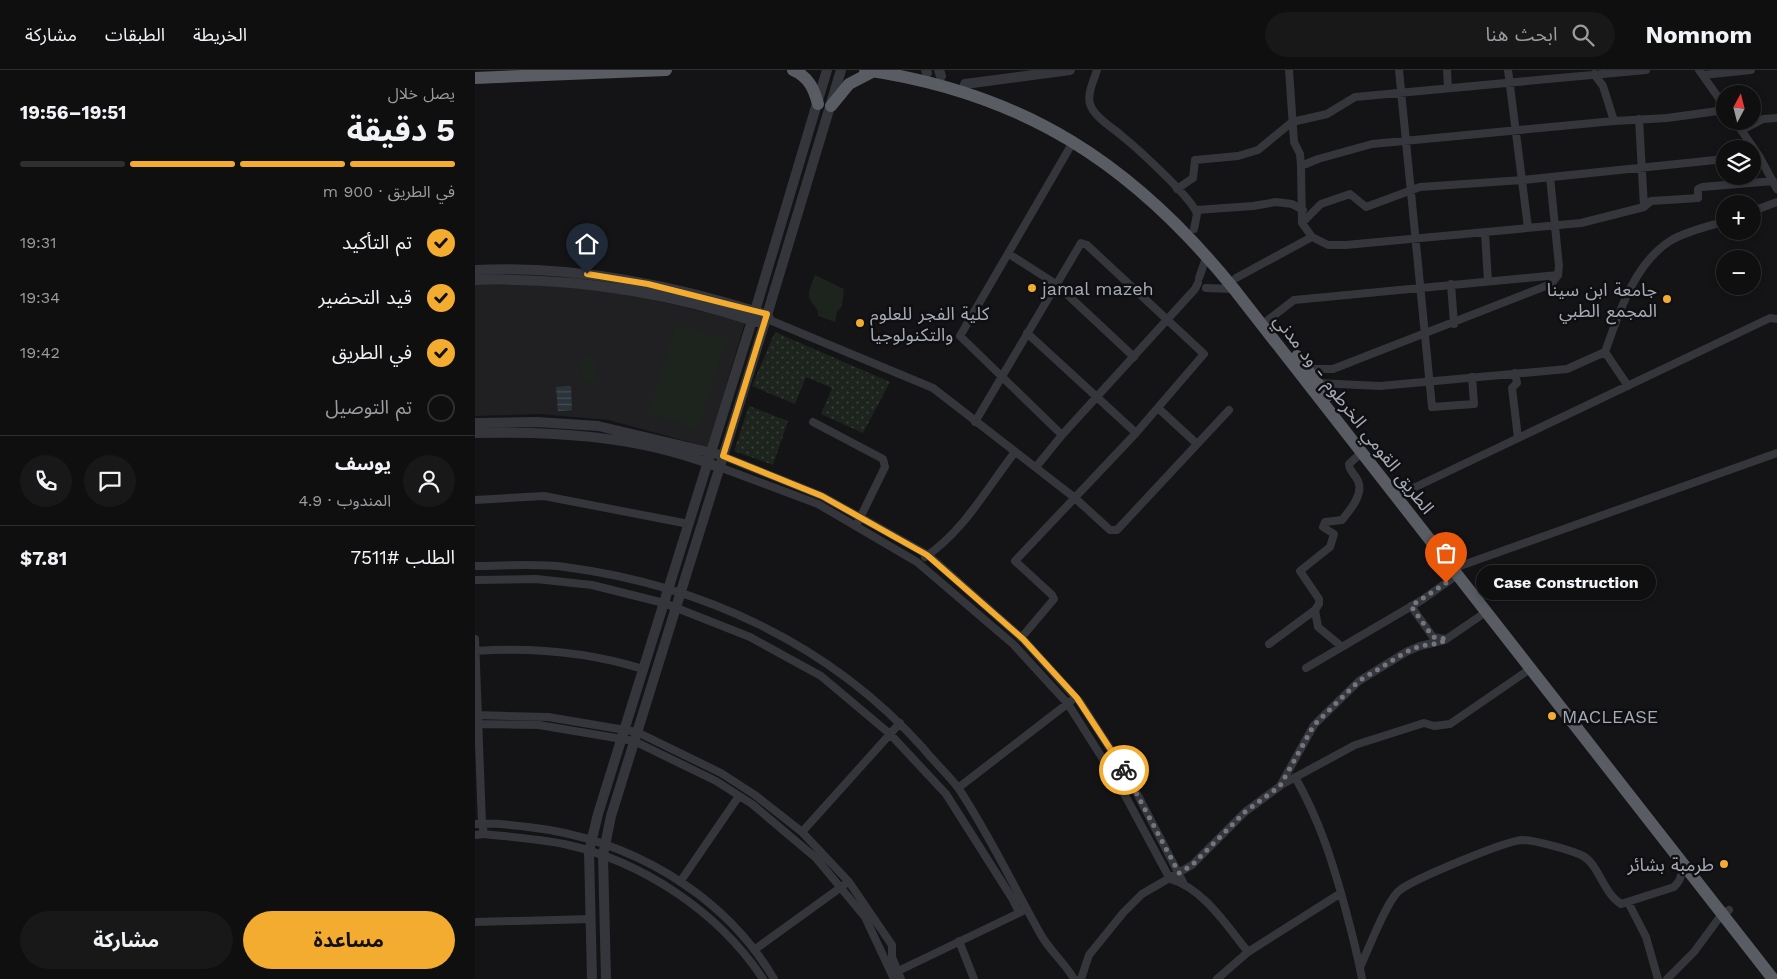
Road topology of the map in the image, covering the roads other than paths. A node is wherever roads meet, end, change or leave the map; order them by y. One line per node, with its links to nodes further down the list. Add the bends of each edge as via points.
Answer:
1 (666, 70): 19 (highway)
2 (793, 70): 25 (highway, via 808,80)
3 (827, 70): 25 (street)
4 (841, 70): 25 (street)
5 (913, 70): 16 (highway, الطريق القومي الخرطوم - ود مدني)
6 (1070, 70): 20 (street)
7 (1097, 70): 44 (street, via 1089,95 1090,105)
8 (1289, 70): 31 (street)
9 (1399, 70): 23 (street)
10 (1447, 70): 22 (street)
11 (1508, 70): 21 (street)
12 (1586, 70): 18 (street)
13 (1646, 70): 18 (street)
14 (1751, 70): 17 (street)
15 (870, 71): 25 (highway); 36 (highway, الطريق القومي الخرطوم - ود مدني, via 964,92 1017,113)
16 (933, 72): 20 (highway, الطريق القومي الخرطوم - ود مدني)
17 (1701, 73): 24 (street)
18 (1597, 74): 21 (street); 30 (street)
19 (475, 78)
20 (965, 84): 55 (highway, الطريق القومي الخرطوم - ود مدني, via 1021,105 1077,135 1117,161)
21 (1510, 84): 22 (street); 33 (street)
22 (1448, 88): 23 (street)
23 (1402, 92): 31 (street, via 1355,96 1327,114); 34 (street)
24 (1716, 95)
25 (825, 105): 71 (street); 74 (street)
26 (1716, 109): 28 (street)
27 (1777, 118): 29 (street)
28 (1639, 119): 30 (street); 40 (street)
29 (1761, 120)
30 (1614, 121): 33 (street)
31 (1291, 122): 39 (street); 44 (street, via 1258,150 1239,156 1195,160 1193,178)
32 (1742, 130): 35 (street)
33 (1517, 131): 34 (street); 42 (street)
34 (1407, 140): 39 (street, via 1361,146); 45 (street)
35 (1747, 140)
36 (1073, 142): 59 (street); 60 (highway, الطريق القومي الخرطوم - ود مدني, via 1145,193)
37 (1716, 161): 40 (street)
38 (1761, 164): 43 (street)
39 (1301, 166): 50 (street)
40 (1643, 168): 41 (street); 47 (street)
41 (1549, 177): 42 (street); 53 (street)
42 (1523, 180): 45 (street); 54 (street)
43 (1775, 185): 47 (street, via 1702,187 1697,198 1651,201)
44 (1177, 189): 49 (street)
45 (1412, 189): 51 (street, via 1366,207 1349,194 1321,204); 58 (street)
46 (1777, 202): 48 (street)
47 (1644, 207): 53 (street)
48 (1761, 208)
49 (1196, 210): 50 (street, via 1276,202 1293,204); 55 (street)
50 (1303, 210): 51 (street)
51 (1302, 223): 57 (street)
52 (1716, 224): 79 (street, via 1672,240 1651,255 1630,290)
53 (1556, 226): 54 (street); 62 (street)
54 (1528, 228): 56 (street)
55 (1194, 229): 66 (highway, الطريق القومي الخرطوم - ود مدني)
56 (1485, 233): 58 (street); 64 (street)
57 (1311, 237): 58 (street, via 1328,245); 66 (street)
58 (1415, 239): 69 (street)
59 (1009, 254): 65 (street); 85 (street, via 960,336)
60 (1207, 255): 66 (highway, الطريق القومي الخرطوم - ود مدني); 68 (street)
61 (475, 270): 70 (street, via 587,274 648,284)
62 (1558, 275): 64 (street); 76 (street, via 1551,284)
63 (475, 280): 70 (street, via 542,280 617,288)
64 (1488, 282): 67 (street)
65 (1056, 284): 72 (street, via 1081,243); 77 (street); 80 (street)
66 (1235, 284): 68 (street); 75 (highway, الطريق القومي الخرطوم - ود مدني); 102 (highway, الطريق القومي الخرطوم - ود مدني)
67 (1451, 284): 69 (street); 76 (street)
68 (1200, 285): 72 (street)
69 (1420, 288): 75 (street, via 1294,300); 78 (street)
70 (723, 306): 71 (street)
71 (754, 316): 74 (street); 81 (street)
72 (1169, 319): 80 (street); 91 (street, via 1204,354)
73 (1777, 319): 89 (street, via 1770,318)
74 (768, 320): 83 (street); 94 (street, via 933,388)
75 (1268, 320): 82 (highway, الطريق القومي الخرطوم - ود مدني)
76 (1455, 324): 78 (street)
77 (1027, 332): 85 (street); 90 (street)
78 (1426, 334): 82 (street, via 1333,369); 87 (street)
79 (1605, 352): 84 (street, via 1567,369); 89 (street)
80 (1134, 358): 90 (street)
81 (738, 366): 83 (street); 105 (street)
82 (1306, 369): 88 (highway, الطريق القومي الخرطوم - ود مدني)
83 (750, 370): 104 (street)
84 (1515, 374): 86 (street); 99 (street, via 1517,383 1512,388)
85 (1003, 376): 94 (street); 98 (street)
86 (1472, 377): 87 (street); 87 (street, via 1474,404 1432,407)
87 (1430, 381): 88 (street, via 1380,386)
88 (1317, 383): 108 (highway, الطريق القومي الخرطوم - ود مدني)
89 (1627, 386): 99 (street)
90 (1096, 397): 97 (street); 98 (street)
91 (1158, 408): 97 (street); 100 (street)
92 (1229, 410): 100 (street)
93 (813, 422): 111 (street, via 885,463)
94 (975, 422): 101 (street)
95 (475, 423): 105 (street, via 537,422 598,426)
96 (475, 432): 105 (street, via 587,435)
97 (1136, 433): 109 (street)
98 (1062, 435): 107 (street)
99 (1518, 438): 108 (street)
100 (1196, 443): 109 (street, via 1117,530 1110,530)
101 (1015, 452): 107 (street); 114 (street, via 969,515 949,538)
102 (1361, 453): 117 (highway, الطريق القومي الخرطوم - ود مدني); 124 (street, via 1349,464 1359,482 1352,507 1342,520 1325,522 1323,528 1333,534 1330,547 1300,571 1319,599)
103 (1777, 453): 117 (street)
104 (723, 456): 105 (street); 106 (street); 111 (street, via 822,496)
105 (709, 457): 106 (street); 112 (street)
106 (719, 467): 113 (street, via 817,504); 120 (street)
107 (1036, 467): 109 (street)
108 (1403, 493): 117 (highway, الطريق القومي الخرطوم - ود مدني)
109 (1075, 498): 126 (street, via 1015,561 1054,599)
110 (475, 500): 112 (street, via 544,496)
111 (861, 518): 113 (street); 114 (street)
112 (689, 524): 119 (street)
113 (856, 526): 115 (street)
114 (927, 555): 115 (street); 126 (street)
115 (917, 562): 136 (street, via 1013,644)
116 (475, 566): 119 (street, via 563,566 633,578)
117 (1459, 571): 122 (street); 125 (highway, الطريق القومي الخرطوم - ود مدني); 168 (highway, الطريق القومي الخرطوم - ود مدني)
118 (475, 580): 121 (street, via 536,579 592,585)
119 (668, 589): 120 (street); 121 (street)
120 (681, 593): 123 (street); 138 (street, via 749,620 801,646 849,678)
121 (664, 603): 123 (street); 133 (street)
122 (1411, 606): 128 (street, via 1433,637); 130 (street)
123 (677, 607): 141 (street, via 750,637 821,676); 142 (street)
124 (1315, 610): 129 (street); 130 (street, via 1318,627)
125 (1486, 612): 128 (street); 134 (highway, الطريق القومي الخرطوم - ود مدني)
126 (1021, 638): 135 (street)
127 (475, 639): 131 (street)
128 (1447, 639): 146 (street, via 1406,652 1359,681 1314,725)
129 (1269, 644)
130 (1341, 646): 132 (street)
131 (475, 651): 133 (street, via 509,648 564,652 606,658); 137 (street)
132 (1306, 668)
133 (643, 669): 140 (street)
134 (1531, 669): 143 (street, via 1450,724 1434,726 1424,722 1355,745); 157 (highway, الطريق القومي الخرطوم - ود مدني)
135 (1077, 698): 136 (street); 144 (street)
136 (1067, 704): 145 (street); 147 (street)
137 (476, 714): 139 (street); 140 (street, via 548,717)
138 (900, 723): 141 (street); 147 (street)
139 (477, 724): 140 (street, via 539,725); 149 (street)
140 (623, 734): 142 (street); 153 (street)
141 (890, 734): 150 (street); 167 (street, via 945,794)
142 (635, 737): 148 (street); 150 (street, via 721,773); 154 (street)
143 (1295, 777): 146 (street); 164 (street, via 1325,837)
144 (1129, 778): 145 (street); 158 (street)
145 (1118, 782): 159 (street)
146 (1280, 786): 158 (street, via 1245,812 1192,865)
147 (958, 788): 166 (street)
148 (739, 796): 160 (street); 163 (street, via 816,858)
149 (478, 824): 151 (street); 153 (street, via 539,828)
150 (802, 832): 161 (street)
151 (484, 834): 152 (street); 155 (street, via 564,844)
152 (475, 836)
153 (592, 839): 154 (street); 155 (street)
154 (604, 843): 156 (street); 160 (street, via 649,862)
155 (589, 851): 156 (street); 169 (street)
156 (603, 855): 178 (street); 179 (street, via 646,874 692,905 723,932)
157 (1684, 867): 165 (street, via 1674,887); 168 (highway, الطريق القومي الخرطوم - ود مدني)
158 (1179, 873): 159 (street); 162 (street)
159 (1170, 879): 162 (street); 183 (street, via 1142,894 1123,913 1089,955)
160 (680, 882): 172 (street, via 734,925)
161 (849, 882): 163 (street); 176 (street, via 892,945)
162 (1183, 882): 173 (street, via 1214,910)
163 (841, 887): 172 (street); 176 (street, via 865,917)
164 (1341, 893): 173 (street); 174 (street)
165 (1628, 902): 174 (street, via 1621,904 1613,899 1589,861 1581,855 1522,840 1477,854 1399,890 1389,904); 186 (street, via 1646,937)
166 (1028, 908): 167 (street); 182 (street, via 1042,937)
167 (1019, 912): 171 (street)
168 (1725, 912): 175 (highway, الطريق القومي الخرطوم - ود مدني); 187 (street, via 1694,952); 188 (highway, الطريق القومي الخرطوم - ود مدني)
169 (591, 919): 170 (street); 177 (street)
170 (475, 922)
171 (959, 941): 176 (street); 181 (street)
172 (754, 950): 180 (street)
173 (1248, 952): 184 (street)
174 (1360, 967): 185 (street)
175 (1777, 971)
176 (896, 976)
177 (592, 979)
178 (606, 979)
179 (763, 979)
180 (774, 979)
181 (974, 979)
182 (1074, 979)
183 (1081, 979)
184 (1217, 979)
185 (1362, 979)
186 (1658, 979)
187 (1667, 979)
188 (1773, 979)

